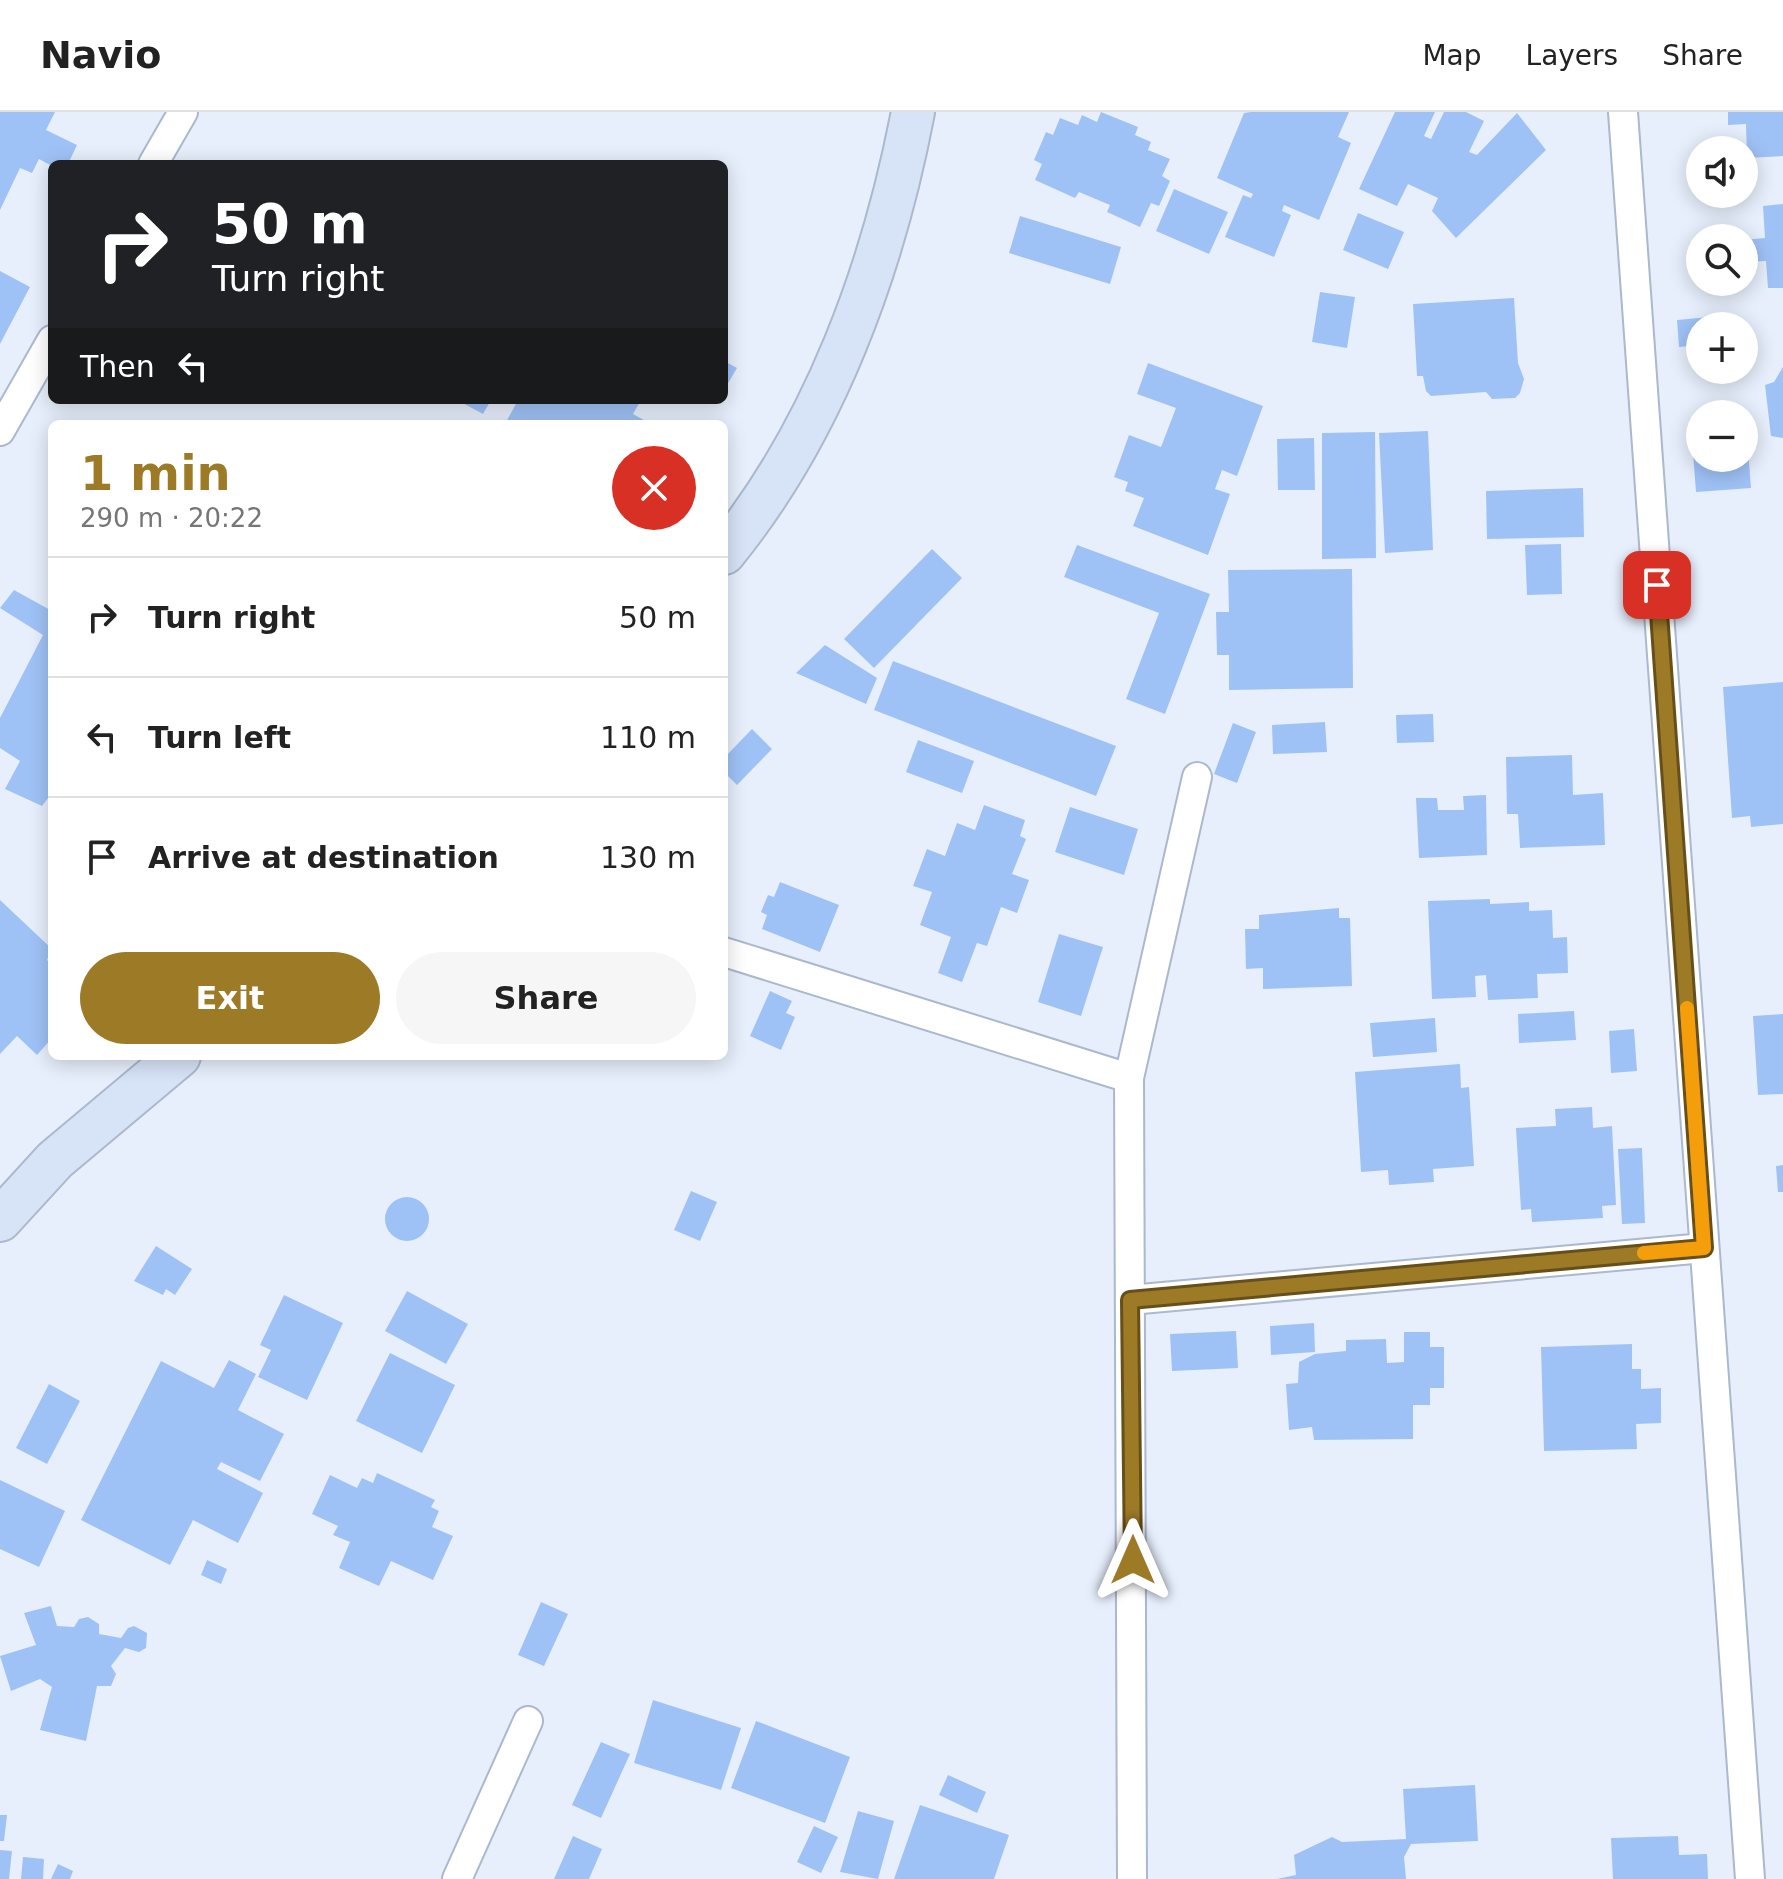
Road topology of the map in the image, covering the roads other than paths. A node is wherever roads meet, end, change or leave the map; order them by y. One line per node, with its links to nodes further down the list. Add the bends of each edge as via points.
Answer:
1 (183, 112): 4 (street)
2 (913, 112): 7 (main road, via 889,219 856,314 783,469)
3 (1623, 112): 13 (street)
4 (155, 160)
5 (48, 347): 6 (street)
6 (0, 431)
7 (728, 547)
8 (1197, 777): 11 (street)
9 (728, 953): 11 (street)
10 (174, 1060): 12 (main road, via 55,1160)
11 (1129, 1078): 14 (street)
12 (0, 1220)
13 (1704, 1248): 14 (street); 18 (street)
14 (1130, 1300): 17 (street)
15 (528, 1721): 16 (street)
16 (457, 1879)
17 (1132, 1879)
18 (1750, 1879)

